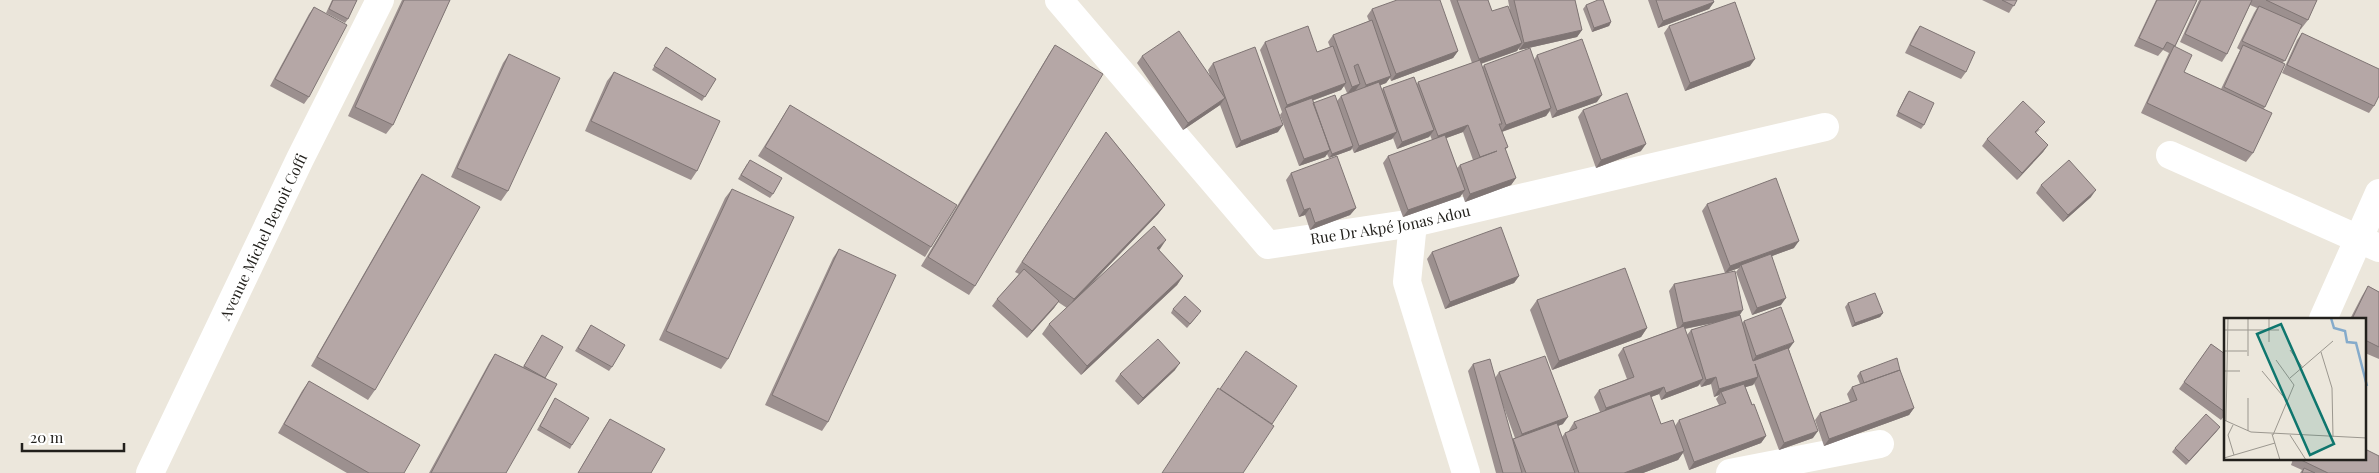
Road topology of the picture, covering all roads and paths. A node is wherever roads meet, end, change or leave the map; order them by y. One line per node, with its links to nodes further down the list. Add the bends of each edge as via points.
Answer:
1 (380, 0): 10 (street, Avenue Michel Benoit Coffi)
2 (1069, 2): 6 (street, Rue Dr Akpé Jonas Adou, via 1268,245)
3 (1825, 127): 6 (street, Rue Dr Akpé Jonas Adou)
4 (2170, 155): 7 (street)
5 (2379, 193): 7 (street)
6 (1413, 222): 11 (street, via 1407,282)
7 (2369, 244): 8 (street)
8 (2324, 318)
9 (1880, 444): 12 (street)
10 (150, 473)
11 (1466, 473)
12 (1730, 473)

